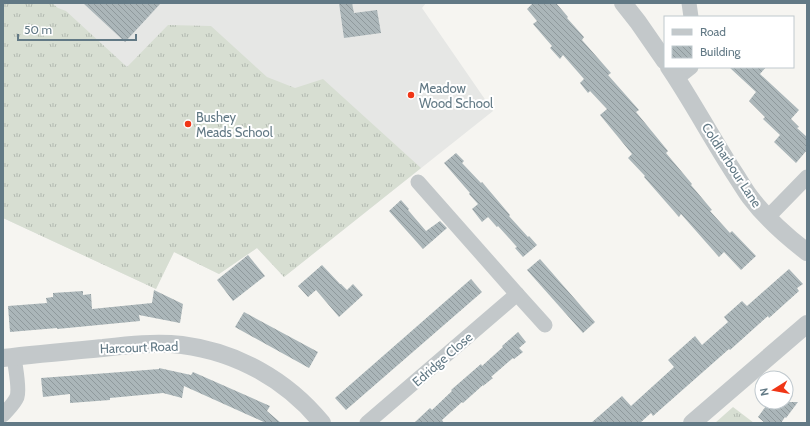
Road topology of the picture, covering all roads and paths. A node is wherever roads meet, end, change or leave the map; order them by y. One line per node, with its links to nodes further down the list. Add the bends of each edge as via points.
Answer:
1 (622, 3): 4 (street)
2 (689, 3): 3 (street)
3 (691, 16)
4 (664, 60)
5 (679, 71): 8 (street, Coldharbour Lane, via 722,154 750,197)
6 (807, 176): 8 (street)
7 (418, 182): 10 (street)
8 (768, 218): 9 (street, Coldharbour Lane)
9 (807, 252)
10 (517, 294): 12 (street); 16 (street, Edridge Close)
11 (807, 324): 17 (street)
12 (545, 325)
13 (9, 357): 14 (street, via 18,396); 15 (street, Harcourt Road, via 152,344 207,349 240,360 273,378 289,389)
14 (3, 415)
15 (322, 423)
16 (367, 423)
17 (692, 423)

